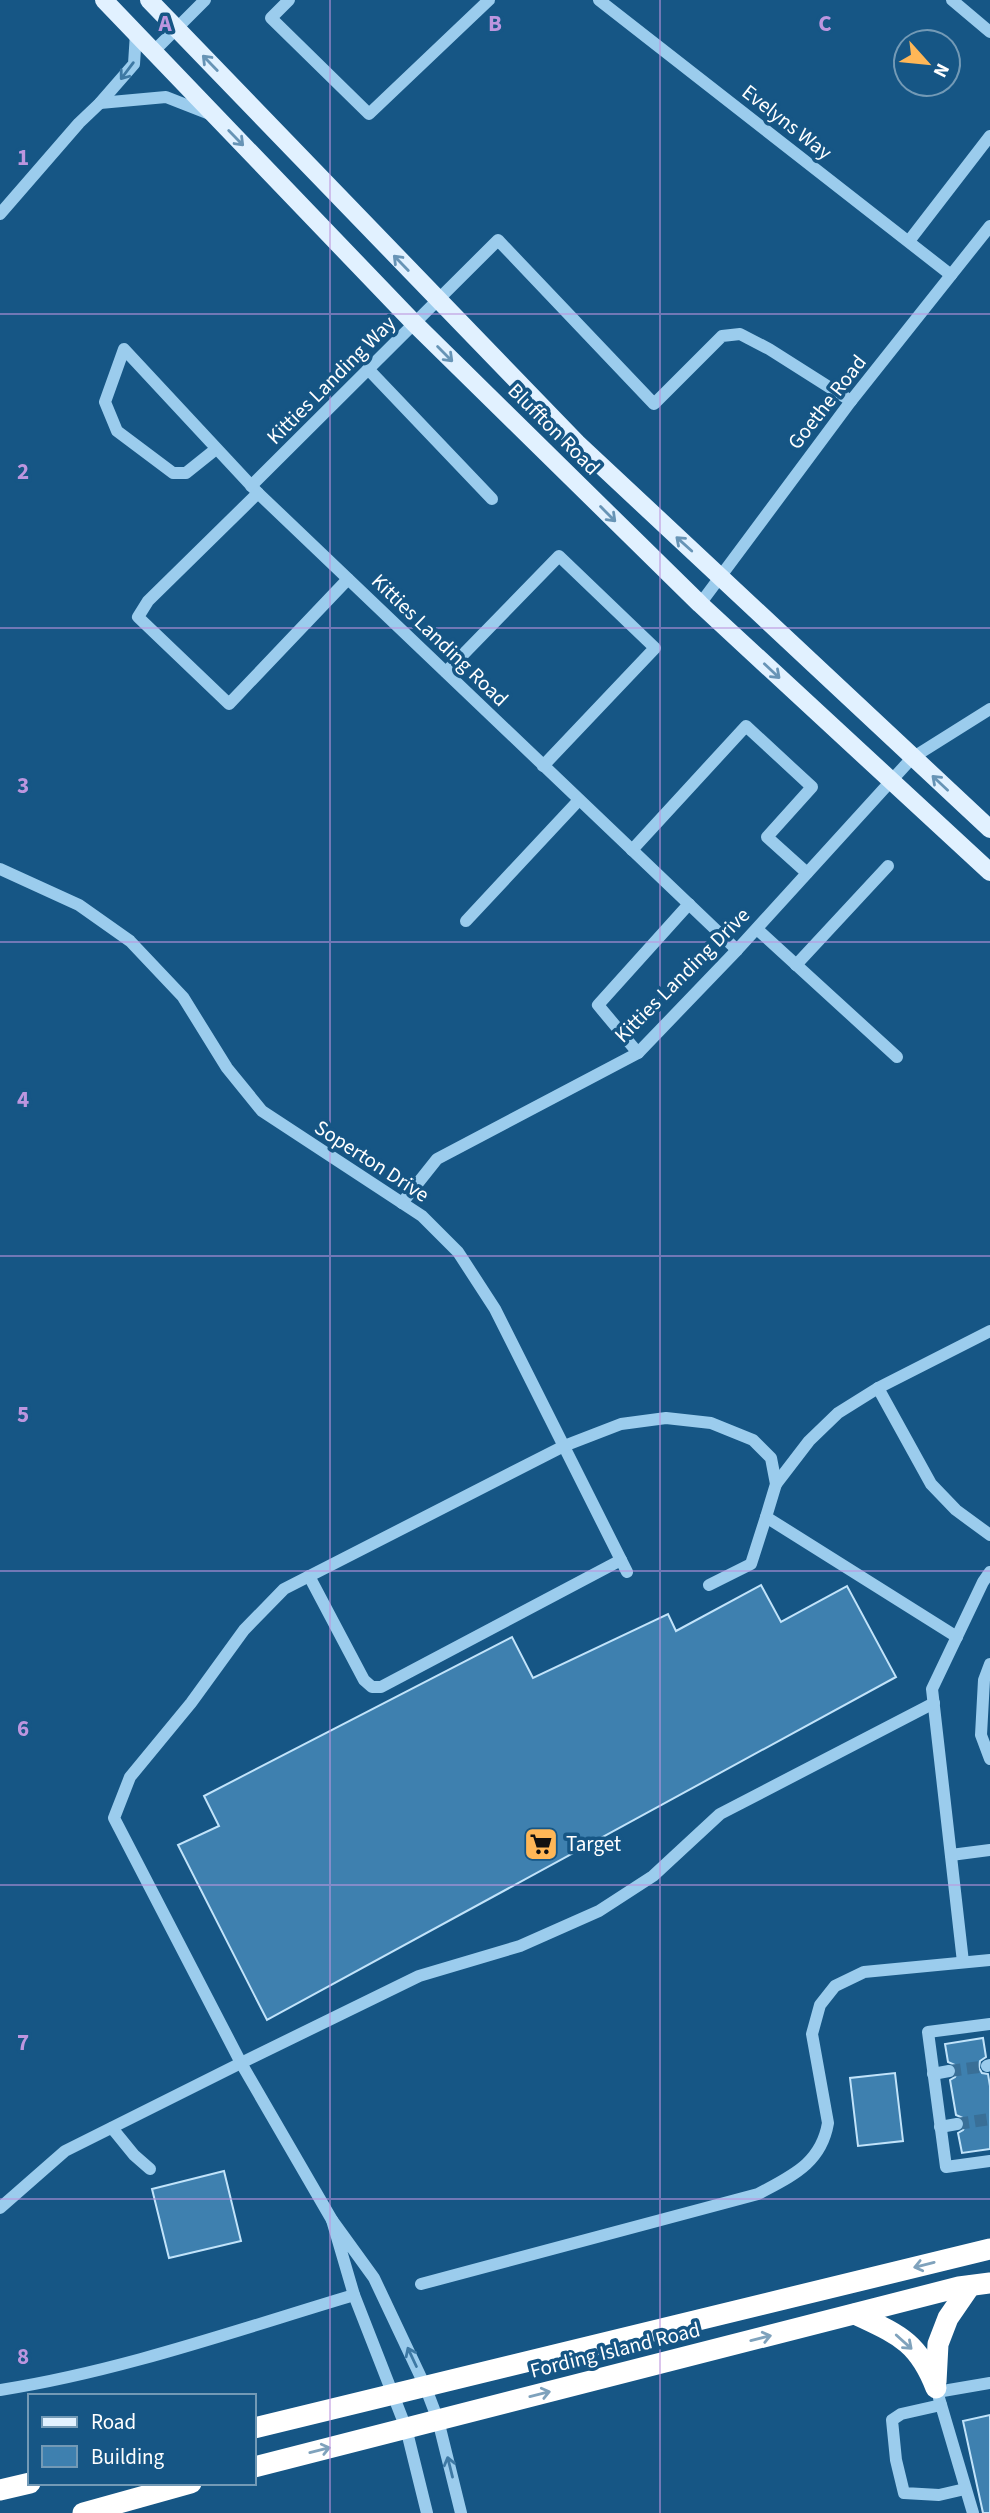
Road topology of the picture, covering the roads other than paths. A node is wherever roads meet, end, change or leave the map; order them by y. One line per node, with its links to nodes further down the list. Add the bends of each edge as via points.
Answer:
1 (104, 0): 10 (main road, Bluffton Road)
2 (149, 0): 8 (main road, Bluffton Road)
3 (205, 0): 8 (street)
4 (289, 0): 5 (street, via 271,18 369,114)
5 (489, 0)
6 (599, 0): 17 (street, Evelyns Way)
7 (952, 0): 9 (street)
8 (177, 28): 11 (street); 19 (main road, Bluffton Road, one-way to 8)
9 (990, 32)
10 (136, 33): 11 (main road, Bluffton Road); 12 (street, one-way to 12, via 134,64)
11 (154, 51): 13 (main road, Bluffton Road)
12 (100, 103): 13 (street, via 166,97); 15 (street)
13 (216, 117): 20 (main road, Bluffton Road, one-way to 20)
14 (990, 136): 17 (street)
15 (0, 214)
16 (990, 226): 18 (street, Goethe Road)
17 (909, 241): 18 (street, Evelyns Way)
18 (951, 275): 22 (street, Goethe Road)
19 (436, 300): 20 (street, Kitties Landing Way); 22 (street, Kitties Landing Way, via 498,240 654,404 722,336 740,334); 26 (main road, Bluffton Road, one-way to 19, via 577,443)
20 (414, 323): 21 (street, Kitties Landing Way); 28 (main road, Bluffton Road, one-way to 28)
21 (368, 369): 24 (street, Kitties Landing Way); 25 (street)
22 (851, 401): 26 (street, Goethe Road)
23 (216, 449): 23 (street, Kitties Landing Road, via 124,349 104,402 117,430 173,473 186,474); 24 (street, Kitties Landing Road)
24 (255, 489): 27 (street, Kitties Landing Road); 27 (street, Kitties Landing Way, via 138,617 229,704)
25 (492, 499)
26 (719, 577): 28 (street, Goethe Road); 31 (main road, Bluffton Road)
27 (348, 579): 29 (street, Kitties Landing Road)
28 (700, 604): 33 (main road, Bluffton Road, one-way to 33)
29 (446, 672): 32 (street, Kitties Landing Road); 32 (street, via 559,556 646,639 655,648)
30 (990, 709): 31 (street, Kitties Landing Drive)
31 (912, 758): 33 (street, Kitties Landing Drive); 35 (main road, Bluffton Road, one-way to 31)
32 (543, 766): 34 (street, Kitties Landing Road)
33 (891, 780): 39 (main road, Bluffton Road); 40 (street, Kitties Landing Drive)
34 (579, 800): 36 (street, Kitties Landing Road); 42 (street)
35 (990, 829)
36 (632, 850): 40 (street, via 746,726 812,787 767,836); 41 (street, Kitties Landing Road)
37 (888, 866): 45 (street)
38 (0, 869): 48 (street, Soperton Drive, via 79,905 130,941 183,998 227,1068 262,1111)
39 (990, 872)
40 (807, 873): 43 (street, Kitties Landing Drive)
41 (689, 904): 44 (street, Kitties Landing Road); 46 (street, via 598,1005)
42 (466, 921)
43 (757, 929): 44 (street, Kitties Landing Drive); 45 (street)
44 (737, 950): 46 (street, Kitties Landing Drive)
45 (796, 965): 47 (street)
46 (638, 1053): 48 (street, Kitties Landing Drive, via 437,1159)
47 (897, 1057)
48 (402, 1203): 51 (street, Soperton Drive, via 458,1252 495,1309)
49 (990, 1331): 50 (street)
50 (878, 1388): 52 (street, via 838,1413); 54 (street, via 932,1484 956,1510)
51 (564, 1446): 52 (street, via 621,1424 666,1418 711,1423 753,1440 771,1458); 56 (street); 56 (street, Soperton Drive, via 624,1566 381,1687 364,1680)
52 (776, 1484): 53 (street)
53 (766, 1517): 57 (street, via 751,1564); 58 (street)
54 (990, 1535)
55 (990, 1572): 58 (street)
56 (309, 1576): 67 (street, via 284,1589 244,1630 130,1777 114,1818)
57 (709, 1585)
58 (957, 1637): 60 (street, via 932,1689)
59 (990, 1664): 61 (street, via 984,1680 981,1735)
60 (934, 1703): 63 (street); 67 (street, via 720,1814 653,1876 599,1911 520,1946 419,1976)
61 (990, 1758)
62 (990, 1850): 63 (street)
63 (951, 1856): 65 (street)
64 (990, 1960): 65 (street)
65 (963, 1962): 78 (street, via 864,1972 835,1986 820,2005 812,2034 828,2123 826,2137 817,2155 793,2175 758,2193)
66 (990, 2024): 69 (street, via 928,2032)
67 (241, 2063): 71 (street); 76 (street)
68 (949, 2071): 69 (street)
69 (933, 2074): 72 (street)
70 (957, 2124): 72 (street)
71 (112, 2127): 74 (street); 75 (street, via 65,2151)
72 (940, 2127): 73 (street, via 946,2167)
73 (990, 2161)
74 (150, 2169)
75 (0, 2208)
76 (332, 2220): 80 (street); 83 (street, one-way to 76, via 374,2278)
77 (987, 2247): 83 (highway, Fording Island Road, one-way to 83)
78 (421, 2284)
79 (980, 2285): 81 (highway, Fording Island Road); 86 (highway, via 948,2318 938,2344)
80 (354, 2295): 84 (street, via 184,2347 50,2382); 85 (street)
81 (855, 2314): 86 (highway, one-way to 86, via 900,2336 926,2363); 87 (highway, Fording Island Road, one-way to 81)
82 (990, 2383): 86 (street)
83 (425, 2386): 85 (highway, Fording Island Road); 87 (street)
84 (0, 2390)
85 (393, 2394): 88 (highway, Fording Island Road); 89 (street)
86 (938, 2395): 93 (street); 93 (street, via 892,2420 904,2493 939,2496)
87 (438, 2420): 89 (highway, Fording Island Road); 97 (street, one-way to 87)
88 (256, 2428)
89 (406, 2428): 90 (highway, Fording Island Road, one-way to 89); 96 (street)
90 (256, 2466)
91 (28, 2483): 94 (highway)
92 (184, 2485): 95 (highway)
93 (965, 2488): 98 (street)
94 (0, 2490)
95 (83, 2513)
96 (428, 2513)
97 (461, 2513)
98 (973, 2513)

